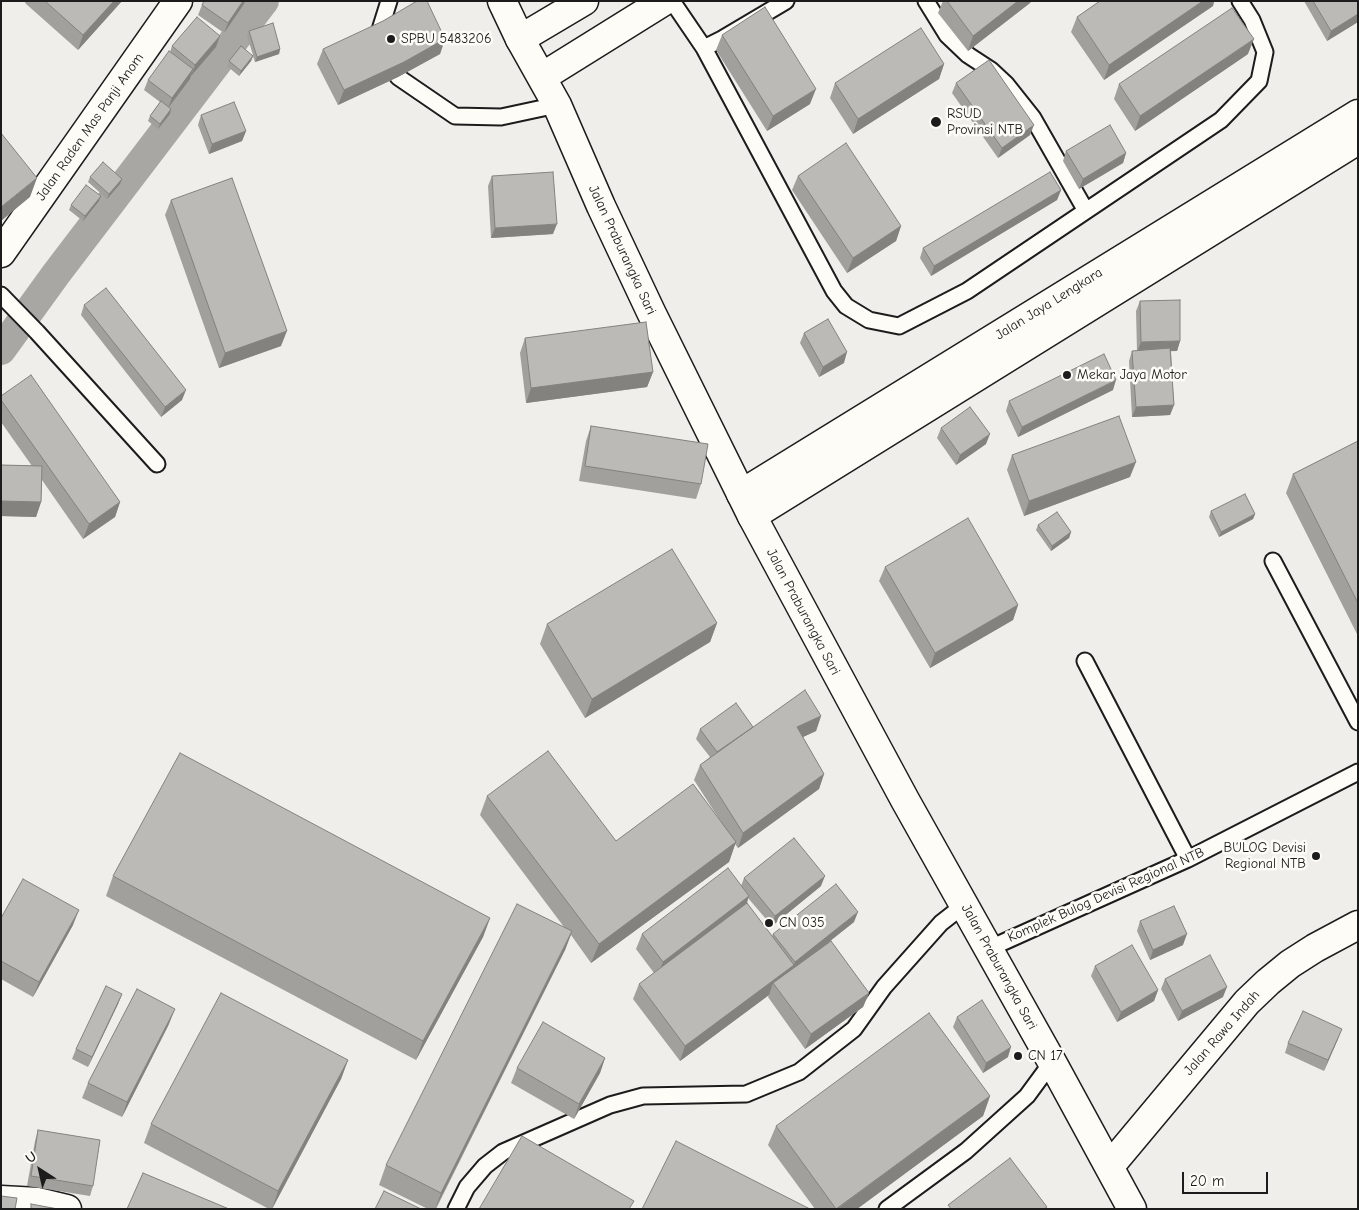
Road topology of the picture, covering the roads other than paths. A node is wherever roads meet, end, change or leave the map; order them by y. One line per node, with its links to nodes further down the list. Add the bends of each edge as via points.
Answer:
1 (178, 1): 19 (street, Jalan Raden Mas Panji Anom)
2 (388, 1): 10 (lane)
3 (502, 1): 11 (street, Jalan Praburangka Sari)
4 (584, 1): 11 (street)
5 (664, 1): 14 (street)
6 (672, 1): 12 (lane)
7 (786, 1): 12 (lane)
8 (926, 1): 18 (lane, via 947,35 1006,84 1033,118)
9 (1240, 1): 18 (lane, via 1265,52 1259,81 1221,120)
10 (378, 36)
11 (520, 39): 14 (street, Jalan Praburangka Sari)
12 (704, 48): 18 (lane, via 834,291 846,306 869,320 899,326 967,291)
13 (398, 77): 15 (lane, via 455,116 501,117)
14 (542, 77): 15 (street, Jalan Praburangka Sari)
15 (557, 104): 22 (street, Jalan Praburangka Sari, via 658,328)
16 (1358, 114): 22 (street, Jalan Jaya Lengkara)
17 (1358, 140): 22 (street, Jalan Jaya Lengkara)
18 (1086, 211)
19 (1, 253)
20 (2, 296): 21 (lane)
21 (157, 464)
22 (746, 505): 28 (street, Jalan Praburangka Sari)
23 (1273, 561): 25 (lane)
24 (1085, 662): 27 (lane)
25 (1358, 722)
26 (1358, 772): 27 (lane, Komplek Bulog Devisi Regional NTB)
27 (1188, 859): 30 (lane, Komplek Bulog Devisi Regional NTB)
28 (964, 905): 30 (street, Jalan Praburangka Sari); 35 (lane, via 941,923 884,987 854,1029 799,1072 746,1094 643,1096 610,1105 503,1152 485,1166 466,1188)
29 (1358, 925): 32 (street, Jalan Rawa Indah, via 1290,964 1247,1002)
30 (988, 949): 31 (street, Jalan Praburangka Sari)
31 (1052, 1062): 32 (street, Jalan Praburangka Sari); 36 (lane, via 1028,1096 966,1151)
32 (1110, 1166): 37 (street, Jalan Praburangka Sari)
33 (1, 1200): 34 (street, via 38,1202)
34 (67, 1209)
35 (456, 1209)
36 (887, 1209)
37 (1132, 1209)

